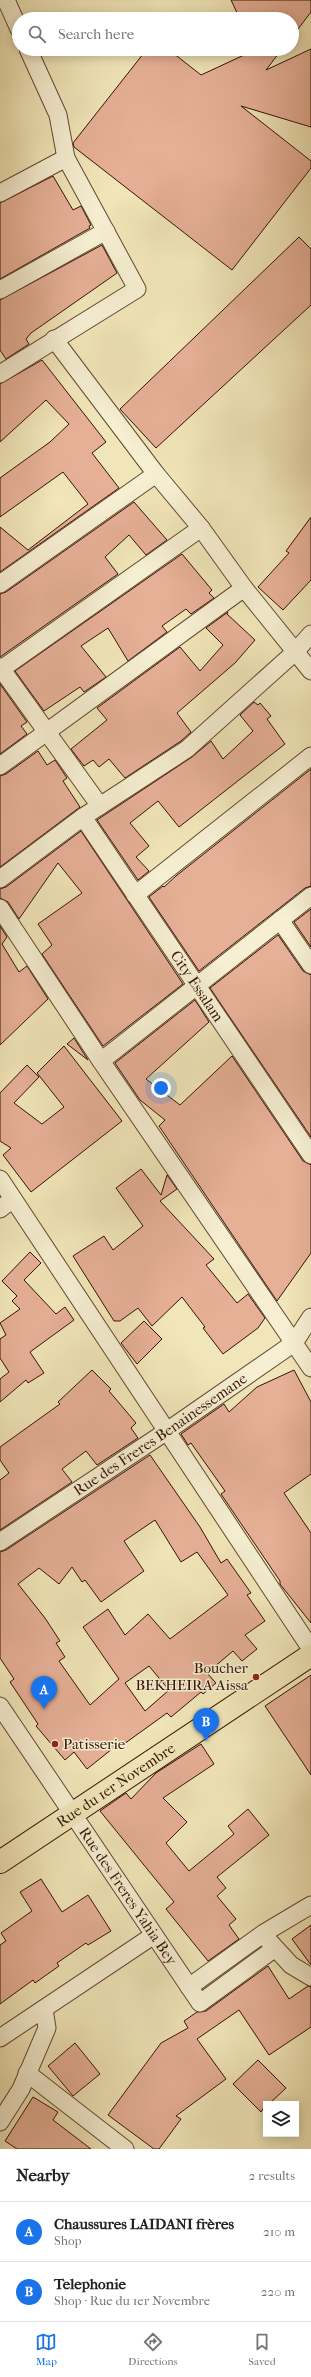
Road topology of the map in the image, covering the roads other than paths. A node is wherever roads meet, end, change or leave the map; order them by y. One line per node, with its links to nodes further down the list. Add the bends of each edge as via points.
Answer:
1 (6, 0): 2 (street)
2 (12, 13)
3 (31, 56): 4 (street, via 58,115)
4 (66, 158): 5 (street); 6 (street)
5 (0, 193)
6 (106, 232): 7 (street); 8 (street, via 137,289)
7 (0, 290)
8 (54, 340): 9 (street); 10 (street)
9 (0, 374)
10 (156, 474): 11 (street); 12 (street)
11 (200, 528): 13 (street); 16 (street)
12 (0, 584)
13 (244, 588): 15 (street); 18 (street)
14 (311, 634): 15 (street)
15 (295, 652): 17 (street); 21 (street, via 187,749)
16 (0, 669): 18 (street)
17 (311, 671)
18 (46, 734): 20 (street); 21 (street)
19 (311, 756): 24 (street)
20 (0, 766)
21 (100, 806): 22 (street)
22 (83, 817): 23 (street); 24 (street, City Essalam)
23 (0, 879)
24 (135, 894): 29 (street, City Essalam)
25 (311, 896): 27 (street)
26 (0, 908): 30 (street)
27 (280, 920): 28 (street); 29 (street)
28 (311, 965)
29 (196, 987): 30 (street); 31 (street, City Essalam)
30 (101, 1061): 36 (street)
31 (311, 1155)
32 (0, 1179): 33 (street)
33 (13, 1199): 34 (street); 38 (street)
34 (0, 1209)
35 (311, 1317): 36 (street, Rue des Freres Benainessemane)
36 (294, 1343): 37 (street); 38 (street, Rue des Freres Benainessemane)
37 (311, 1368)
38 (167, 1431): 39 (street, Rue des Freres Benainessemane); 40 (street)
39 (0, 1542)
40 (311, 1649)
41 (311, 1655): 43 (main road, Rue du 1er Novembre)
42 (0, 1706): 43 (street, Rue des Freres Yahia Bey)
43 (72, 1815): 44 (main road, Rue du 1er Novembre); 47 (street, Rue des Freres Yahia Bey)
44 (0, 1862)
45 (311, 1904): 46 (street)
46 (264, 1933): 48 (street); 50 (street)
47 (154, 1935): 50 (street, Rue des Freres Yahia Bey); 51 (street)
48 (274, 1949): 49 (street, via 291,1966); 50 (street, Rue des Freres Yahia Bey, via 200,2003)
49 (311, 1977)
50 (189, 1987)
51 (44, 2009): 52 (street); 53 (street, via 47,2028)
52 (0, 2038)
53 (28, 2073): 54 (street); 55 (street)
54 (0, 2122)
55 (125, 2149)

